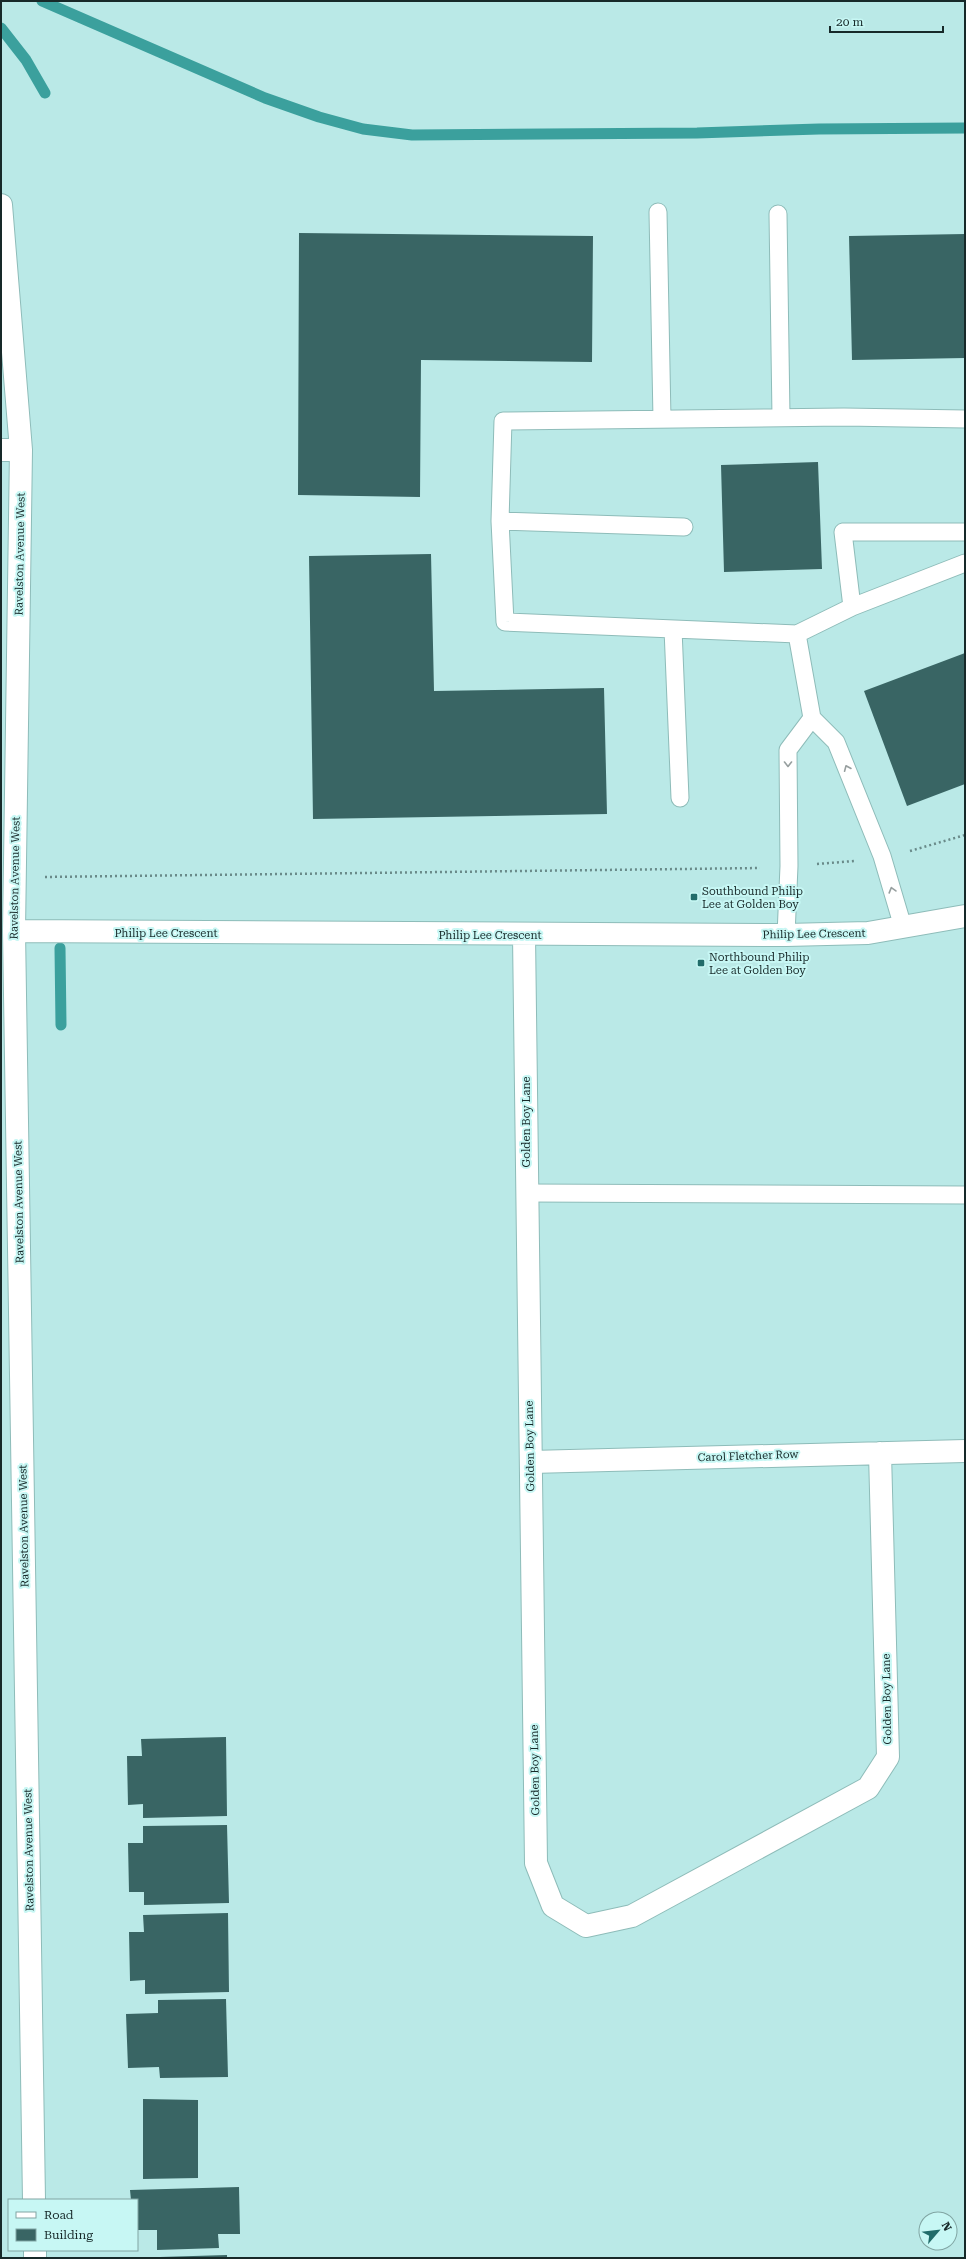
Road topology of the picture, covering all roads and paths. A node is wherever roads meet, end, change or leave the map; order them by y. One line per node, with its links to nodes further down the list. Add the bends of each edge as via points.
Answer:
1 (1, 205): 7 (street, Ravelston Avenue West)
2 (658, 212): 5 (lane)
3 (778, 214): 4 (lane)
4 (781, 417): 5 (lane); 6 (lane)
5 (662, 419): 8 (lane, via 503,421)
6 (965, 419)
7 (11, 450): 20 (street, Ravelston Avenue West)
8 (500, 521): 9 (lane); 13 (lane, via 505,622)
9 (684, 527)
10 (965, 532): 12 (lane, via 842,532)
11 (965, 563): 12 (lane)
12 (852, 607): 14 (lane)
13 (673, 630): 14 (lane); 16 (lane)
14 (797, 634): 15 (lane)
15 (812, 718): 18 (lane, one-way to 15, via 836,742); 19 (lane, one-way to 19, via 788,750)
16 (680, 798)
17 (965, 835): 18 (path, via 919,849)
18 (882, 856): 19 (path, via 856,861); 22 (lane, one-way to 18)
19 (789, 866): 20 (path); 25 (lane)
20 (15, 877): 23 (street, Ravelston Avenue West)
21 (965, 916): 22 (street, Philip Lee Crescent)
22 (903, 927): 25 (street, Philip Lee Crescent, via 868,933)
23 (14, 931): 24 (street, Philip Lee Crescent); 31 (street, Ravelston Avenue West)
24 (524, 935): 25 (street, Philip Lee Crescent); 26 (street, Golden Boy Lane)
25 (786, 935)
26 (527, 1193): 27 (lane); 30 (street, Golden Boy Lane)
27 (965, 1195)
28 (965, 1451): 29 (street, Carol Fletcher Row)
29 (880, 1453): 30 (street, Carol Fletcher Row); 30 (street, Golden Boy Lane, via 888,1758 868,1788 632,1916 586,1926 553,1906 536,1863)
30 (531, 1462)
31 (34, 2199)

